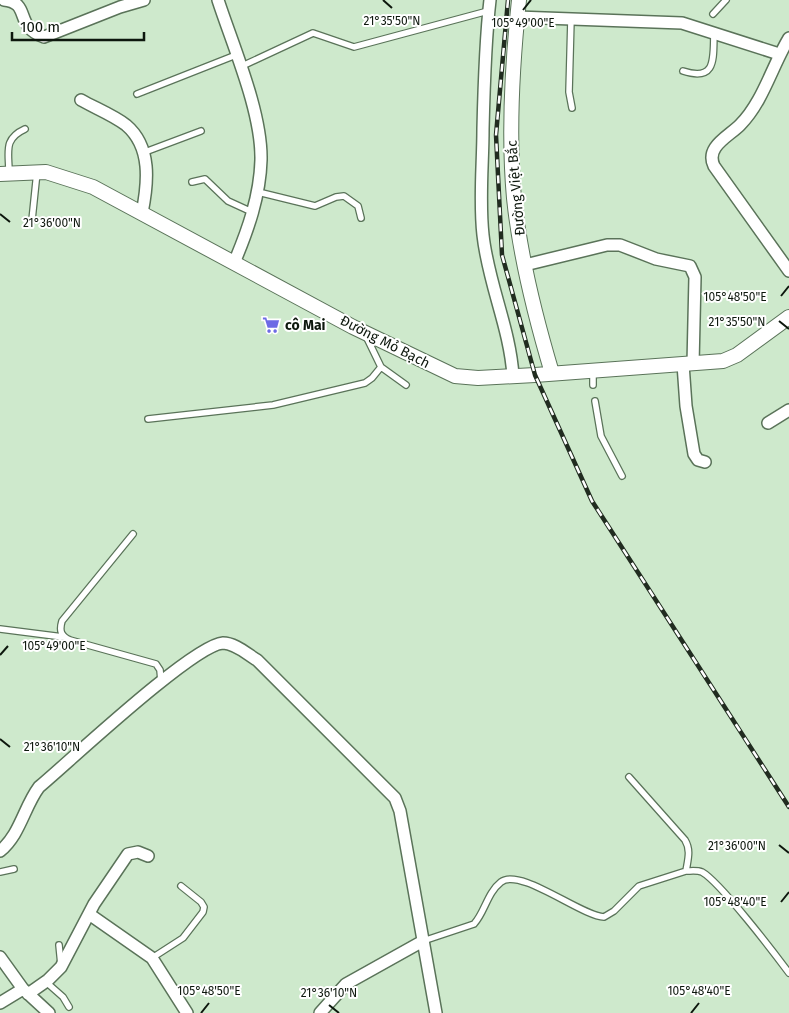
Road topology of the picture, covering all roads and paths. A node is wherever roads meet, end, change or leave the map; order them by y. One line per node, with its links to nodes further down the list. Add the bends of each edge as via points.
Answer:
1 (4, 0): 2 (street, via 15,1 31,31 44,37)
2 (144, 0)
3 (218, 0): 13 (street)
4 (519, 0): 8 (street, Đường Việt Bắc)
5 (726, 0): 7 (lane)
6 (489, 6): 14 (lane, via 354,47 312,33); 39 (street, via 481,206 486,256 493,292 509,340)
7 (713, 14)
8 (517, 17): 9 (street); 31 (street, Đường Việt Bắc, via 511,133 514,198)
9 (571, 19): 10 (street, via 682,23); 18 (lane, via 569,92)
10 (714, 33): 12 (street); 15 (lane, via 713,61 708,71 702,74)
11 (789, 38): 12 (street)
12 (779, 54): 32 (street, via 751,112 714,148 712,161)
13 (236, 55): 14 (street); 16 (lane)
14 (240, 67): 25 (street, via 258,129 261,157)
15 (683, 70)
16 (137, 94)
17 (81, 100): 21 (street, via 126,125)
18 (572, 108)
19 (25, 129): 23 (lane, via 15,133 9,142)
20 (201, 131): 21 (lane)
21 (145, 152): 27 (street, via 146,191)
22 (37, 172): 23 (street, Đường Mỏ Bạch); 27 (street, Đường Mỏ Bạch, via 93,186); 29 (lane)
23 (4, 173)
24 (192, 182): 26 (lane, via 205,179 234,205)
25 (258, 192): 26 (street); 28 (lane, via 315,206 344,196 358,206)
26 (252, 212): 30 (street)
27 (142, 213): 30 (street, Đường Mỏ Bạch)
28 (361, 218)
29 (32, 220)
30 (234, 263): 34 (street, Đường Mỏ Bạch)
31 (525, 265): 35 (street, via 607,245 620,245 690,266 695,277); 38 (street, Đường Việt Bắc)
32 (789, 271)
33 (789, 316): 35 (street, Đường Mỏ Bạch, via 730,359)
34 (364, 332): 36 (lane); 39 (street, Đường Mỏ Bạch, via 455,376)
35 (688, 364): 37 (street, Đường Mỏ Bạch); 46 (street, via 686,406 694,454)
36 (381, 367): 40 (lane); 44 (lane, via 365,383 273,406)
37 (593, 370): 38 (street, Đường Mỏ Bạch); 41 (lane)
38 (552, 373): 39 (street, Đường Mỏ Bạch)
39 (513, 376)
40 (406, 385)
41 (594, 385)
42 (595, 401): 47 (lane, via 601,436)
43 (789, 410): 45 (street)
44 (148, 419)
45 (768, 423)
46 (705, 462)
47 (622, 476)
48 (133, 534): 50 (lane, via 62,621)
49 (0, 629): 50 (lane)
50 (63, 637): 51 (lane, via 156,664)
51 (161, 681): 53 (street, via 39,787 11,840); 60 (street, via 209,648 223,643 234,646 264,666 395,798)
52 (629, 777): 56 (lane, via 685,840 689,854)
53 (0, 851)
54 (148, 856): 59 (street, via 138,852 128,854)
55 (14, 868): 57 (lane)
56 (686, 871): 60 (lane, via 639,886 604,917 535,887 507,879 492,892 474,924); 65 (lane, via 701,872 709,878)
57 (0, 872)
58 (181, 886): 63 (lane, via 201,902 203,912 183,938)
59 (89, 914): 63 (street); 64 (street)
60 (423, 941): 72 (street, via 346,984); 73 (street)
61 (59, 945): 64 (lane)
62 (0, 957): 67 (street)
63 (152, 958): 71 (street)
64 (61, 967): 66 (street)
65 (789, 973)
66 (46, 982): 67 (street); 69 (lane)
67 (26, 991): 68 (street); 70 (street)
68 (0, 1003)
69 (69, 1007)
70 (49, 1013)
71 (187, 1013)
72 (320, 1013)
73 (436, 1013)

